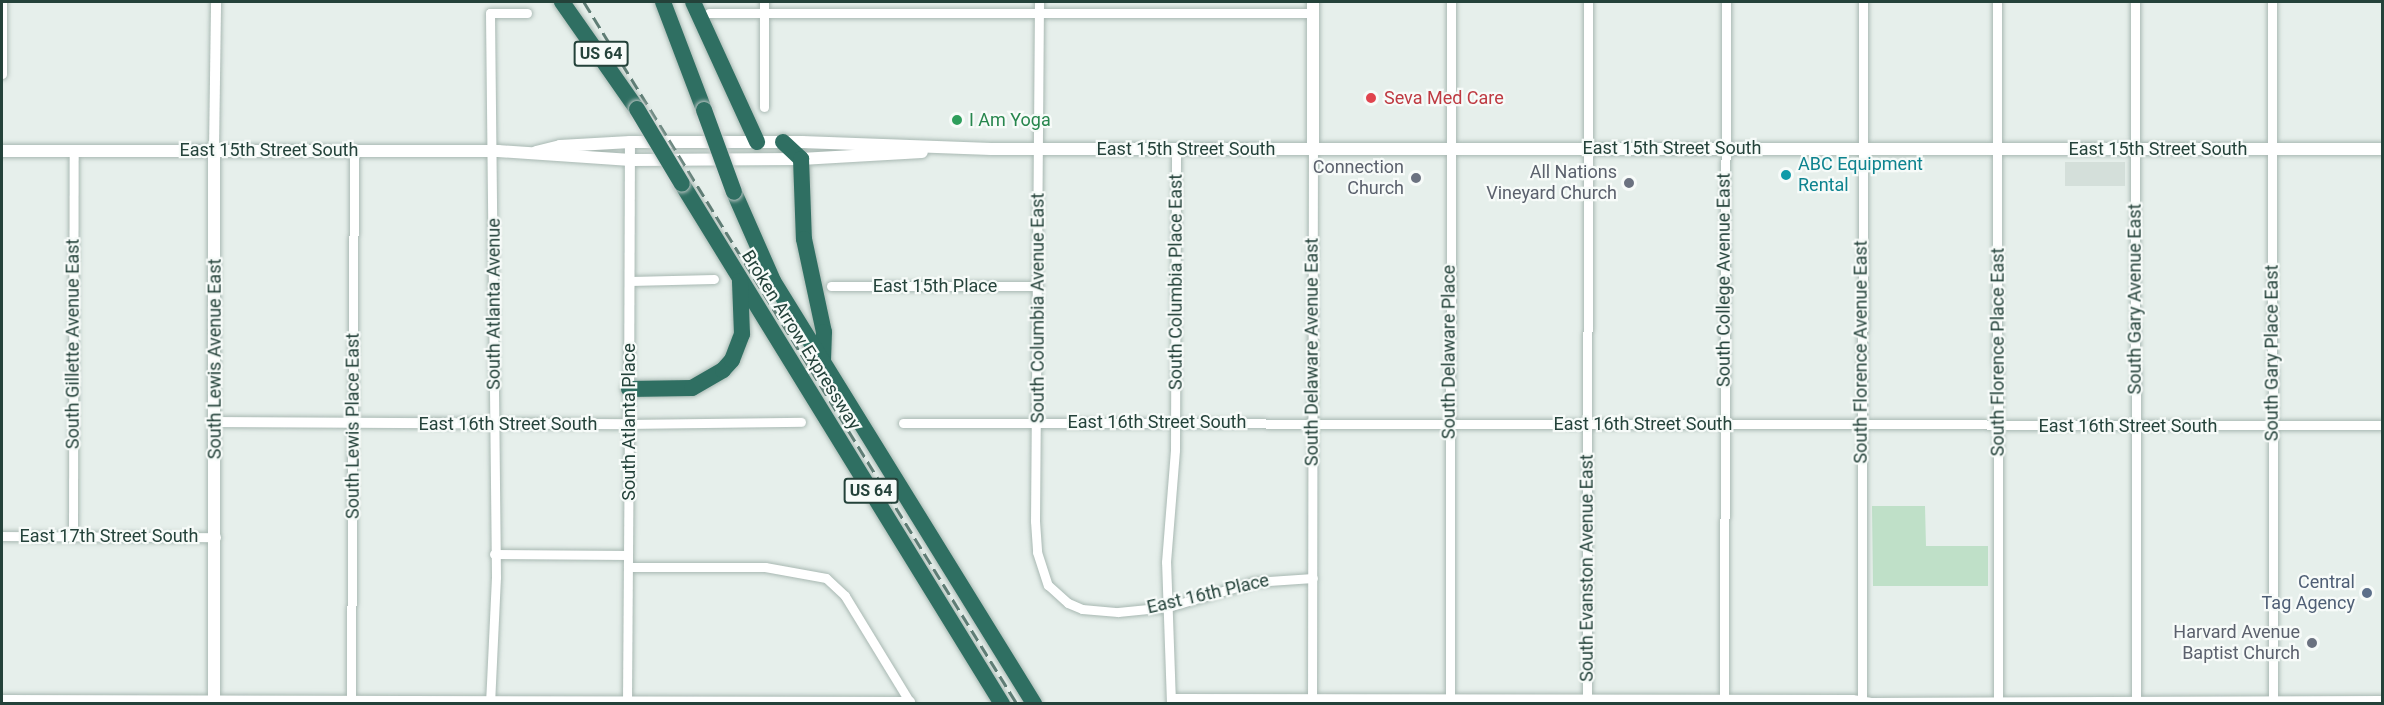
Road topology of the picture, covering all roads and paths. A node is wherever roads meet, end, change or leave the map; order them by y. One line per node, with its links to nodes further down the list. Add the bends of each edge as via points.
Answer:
1 (2, 2): 20 (street)
2 (215, 2): 37 (street, South Lewis Avenue East)
3 (562, 2): 45 (highway, Broken Arrow Expressway / US 64, bridge, via 637,109)
4 (663, 2): 50 (highway, Broken Arrow Expressway / US 64, bridge, via 759,255)
5 (693, 2): 23 (highway)
6 (764, 2): 18 (street)
7 (1039, 2): 19 (street, South Columbia Avenue East)
8 (1450, 2): 32 (street, South Delaware Place)
9 (1588, 2): 28 (street, South Evanston Avenue East)
10 (1726, 2): 29 (street, South College Avenue East)
11 (1863, 2): 30 (street, South Florence Avenue East)
12 (1997, 2): 33 (street, South Florence Place East)
13 (2135, 2): 34 (street, South Gary Avenue East)
14 (2272, 2): 35 (street, South Gary Place East)
15 (1313, 7): 19 (street); 27 (main road, South Delaware Avenue East)
16 (527, 13): 41 (street, South Atlanta Avenue, via 490,13)
17 (709, 13): 18 (street)
18 (764, 13): 19 (street); 21 (street)
19 (1039, 13): 31 (street, South Columbia Avenue East)
20 (2, 74)
21 (764, 108)
22 (630, 142): 23 (main road, East 15th Street South); 42 (main road, East 15th Street South, via 560,146); 44 (street, South Atlanta Place)
23 (757, 142): 24 (main road, East 15th Street South)
24 (783, 142): 25 (main road, East 15th Street South); 43 (highway)
25 (962, 148): 31 (main road, East 15th Street South); 43 (main road, East 15th Street South)
26 (1176, 148): 27 (main road, East 15th Street South); 31 (main road, East 15th Street South); 58 (street, South Columbia Place East)
27 (1313, 148): 32 (main road, East 15th Street South); 54 (street, South Delaware Avenue East)
28 (1587, 148): 29 (main road, East 15th Street South); 32 (main road, East 15th Street South); 60 (street, South Evanston Avenue East)
29 (1725, 148): 30 (main road, East 15th Street South); 63 (street, South College Avenue East)
30 (1862, 148): 33 (main road, East 15th Street South); 65 (street, South Florence Avenue East)
31 (1038, 149): 49 (street, South Columbia Avenue East)
32 (1450, 149): 59 (street, South Delaware Place)
33 (1997, 149): 34 (main road, East 15th Street South); 68 (street, South Florence Place East)
34 (2134, 149): 35 (main road, East 15th Street South); 66 (street, South Gary Avenue East)
35 (2272, 149): 36 (main road, East 15th Street South); 67 (street, South Gary Place East)
36 (2382, 149)
37 (214, 150): 38 (main road, East 15th Street South); 40 (main road, East 15th Street South); 52 (main road, South Lewis Avenue East)
38 (354, 150): 41 (main road, East 15th Street South); 55 (street, South Lewis Place East)
39 (2, 151): 40 (main road, East 15th Street South)
40 (74, 151): 70 (street, South Gillette Avenue East)
41 (491, 151): 42 (main road, East 15th Street South); 61 (street, South Atlanta Avenue)
42 (536, 152): 44 (main road, East 15th Street South, via 558,158)
43 (801, 159): 44 (main road, East 15th Street South); 50 (highway, via 804,239 825,332)
44 (631, 160): 47 (street, South Atlanta Place)
45 (740, 278): 51 (highway, via 742,334 732,360 723,370 692,388); 95 (highway, Broken Arrow Expressway / US 64)
46 (714, 279): 47 (street)
47 (630, 281): 51 (street, South Atlanta Place)
48 (831, 286): 49 (street, East 15th Place)
49 (1038, 286): 57 (street, South Columbia Avenue East)
50 (823, 363): 96 (highway, Broken Arrow Expressway / US 64)
51 (629, 389): 62 (street, South Atlanta Place)
52 (216, 422): 55 (street, East 16th Street South); 71 (main road, South Lewis Avenue East)
53 (801, 422): 62 (street, East 16th Street South)
54 (1312, 422): 58 (street, East 16th Street South); 59 (street, East 16th Street South); 75 (street, South Delaware Avenue East)
55 (353, 423): 61 (street, East 16th Street South); 86 (street, South Lewis Place East)
56 (903, 423): 57 (street, East 16th Street South)
57 (1039, 423): 58 (street, East 16th Street South); 76 (street, South Columbia Avenue East, via 1037,552 1048,585)
58 (1176, 423): 77 (street, South Columbia Place East, via 1166,554)
59 (1449, 423): 60 (street, East 16th Street South); 79 (street, South Delaware Place)
60 (1587, 423): 63 (street, East 16th Street South); 83 (street, South Evanston Avenue East)
61 (493, 424): 62 (street, East 16th Street South); 72 (street, South Atlanta Avenue)
62 (629, 424): 73 (street, South Atlanta Place)
63 (1724, 424): 65 (street, East 16th Street South); 84 (street, South College Avenue East)
64 (2382, 425): 67 (street, East 16th Street South)
65 (1861, 426): 68 (street, East 16th Street South); 90 (street, South Florence Avenue East)
66 (2135, 426): 67 (street, East 16th Street South); 68 (street, East 16th Street South); 92 (street, South Gary Avenue East)
67 (2272, 426): 93 (street, South Gary Place East)
68 (1998, 427): 91 (street, South Florence Place East)
69 (2, 536): 70 (street, East 17th Street South)
70 (73, 537): 71 (street, East 17th Street South)
71 (216, 537): 85 (main road, South Lewis Avenue East)
72 (494, 554): 73 (street); 87 (street, South Atlanta Avenue)
73 (628, 555): 74 (street, South Atlanta Place)
74 (628, 567): 88 (street, South Atlanta Place); 89 (street, via 765,567 826,578 845,596)
75 (1313, 578): 77 (street, East 16th Place, via 1254,582); 82 (street, South Delaware Avenue East)
76 (1068, 603): 77 (street, East 16th Place, via 1118,612)
77 (1168, 607): 81 (street, South Columbia Place East)
78 (2, 699): 85 (street)
79 (1450, 700): 82 (street); 83 (street)
80 (2382, 700): 93 (street)
81 (1171, 701): 82 (street)
82 (1312, 701)
83 (1587, 701): 84 (street)
84 (1724, 701): 90 (street)
85 (214, 702): 86 (street)
86 (351, 702): 87 (street)
87 (490, 702): 88 (street)
88 (627, 702): 94 (street)
89 (910, 702): 94 (street)
90 (1862, 702): 91 (street)
91 (1998, 702): 92 (street)
92 (2136, 702): 93 (street)
93 (2273, 702)
94 (764, 703)
95 (1002, 704)
96 (1034, 704)

